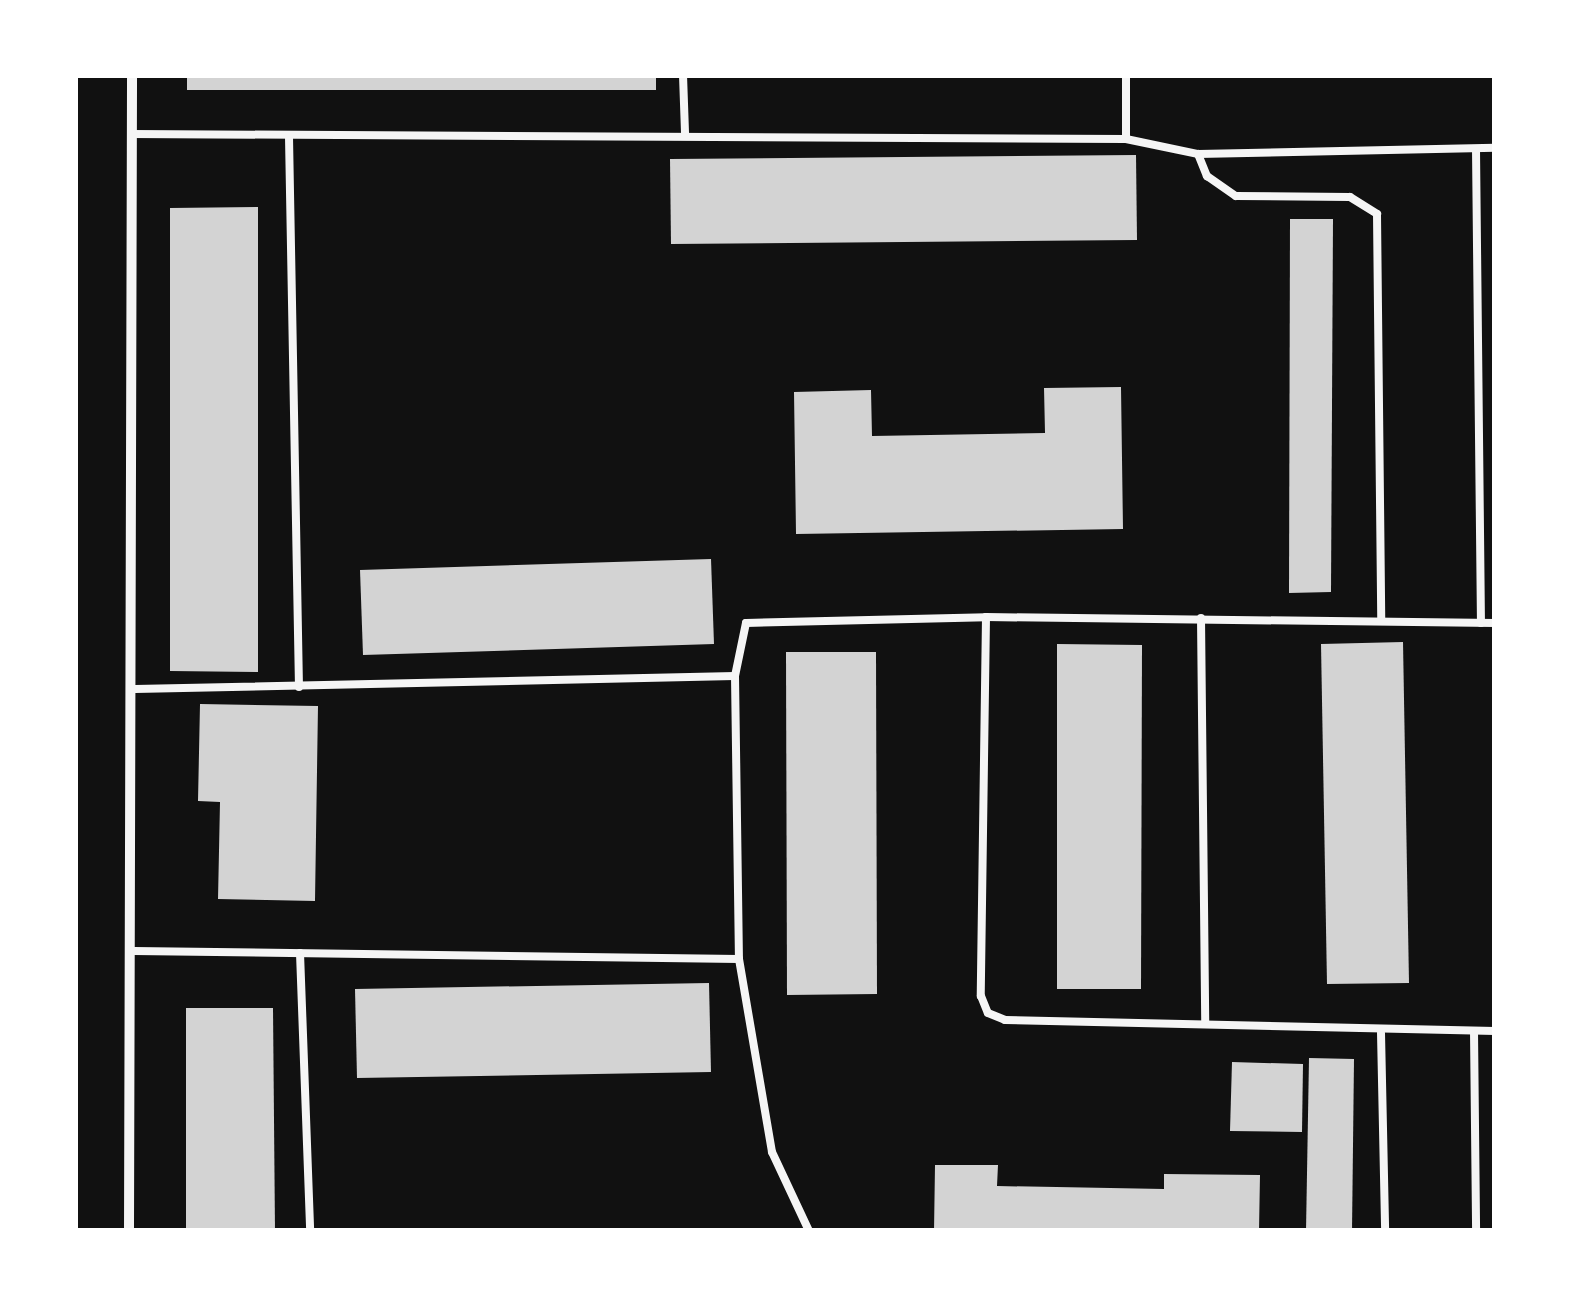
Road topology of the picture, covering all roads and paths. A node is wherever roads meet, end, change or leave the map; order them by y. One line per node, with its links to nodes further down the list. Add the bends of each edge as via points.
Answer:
1 (132, 75): 5 (street)
2 (683, 75): 4 (lane)
3 (1126, 75): 7 (lane)
4 (685, 133): 6 (lane); 7 (lane)
5 (131, 134): 6 (lane); 18 (street)
6 (289, 137): 17 (lane)
7 (1126, 139): 10 (lane)
8 (1495, 148): 9 (lane)
9 (1476, 149): 10 (lane); 14 (lane)
10 (1198, 154): 13 (lane, via 1207,176 1236,196 1350,197 1377,214)
11 (986, 617): 12 (lane); 16 (lane, via 746,623); 22 (lane, via 981,996 988,1013 1005,1020)
12 (1201, 618): 13 (lane); 22 (lane)
13 (1381, 619): 14 (lane)
14 (1480, 623): 15 (lane)
15 (1495, 623)
16 (735, 676): 17 (lane); 21 (lane)
17 (298, 688): 18 (lane)
18 (135, 690): 19 (street)
19 (134, 952): 20 (lane); 26 (street)
20 (300, 953): 21 (lane); 27 (lane)
21 (739, 958): 28 (lane, via 772,1152)
22 (1204, 1023): 25 (lane)
23 (1474, 1031): 24 (lane); 25 (lane); 30 (lane)
24 (1495, 1032)
25 (1382, 1033): 29 (lane)
26 (129, 1231)
27 (310, 1231)
28 (808, 1231)
29 (1385, 1231)
30 (1476, 1231)

